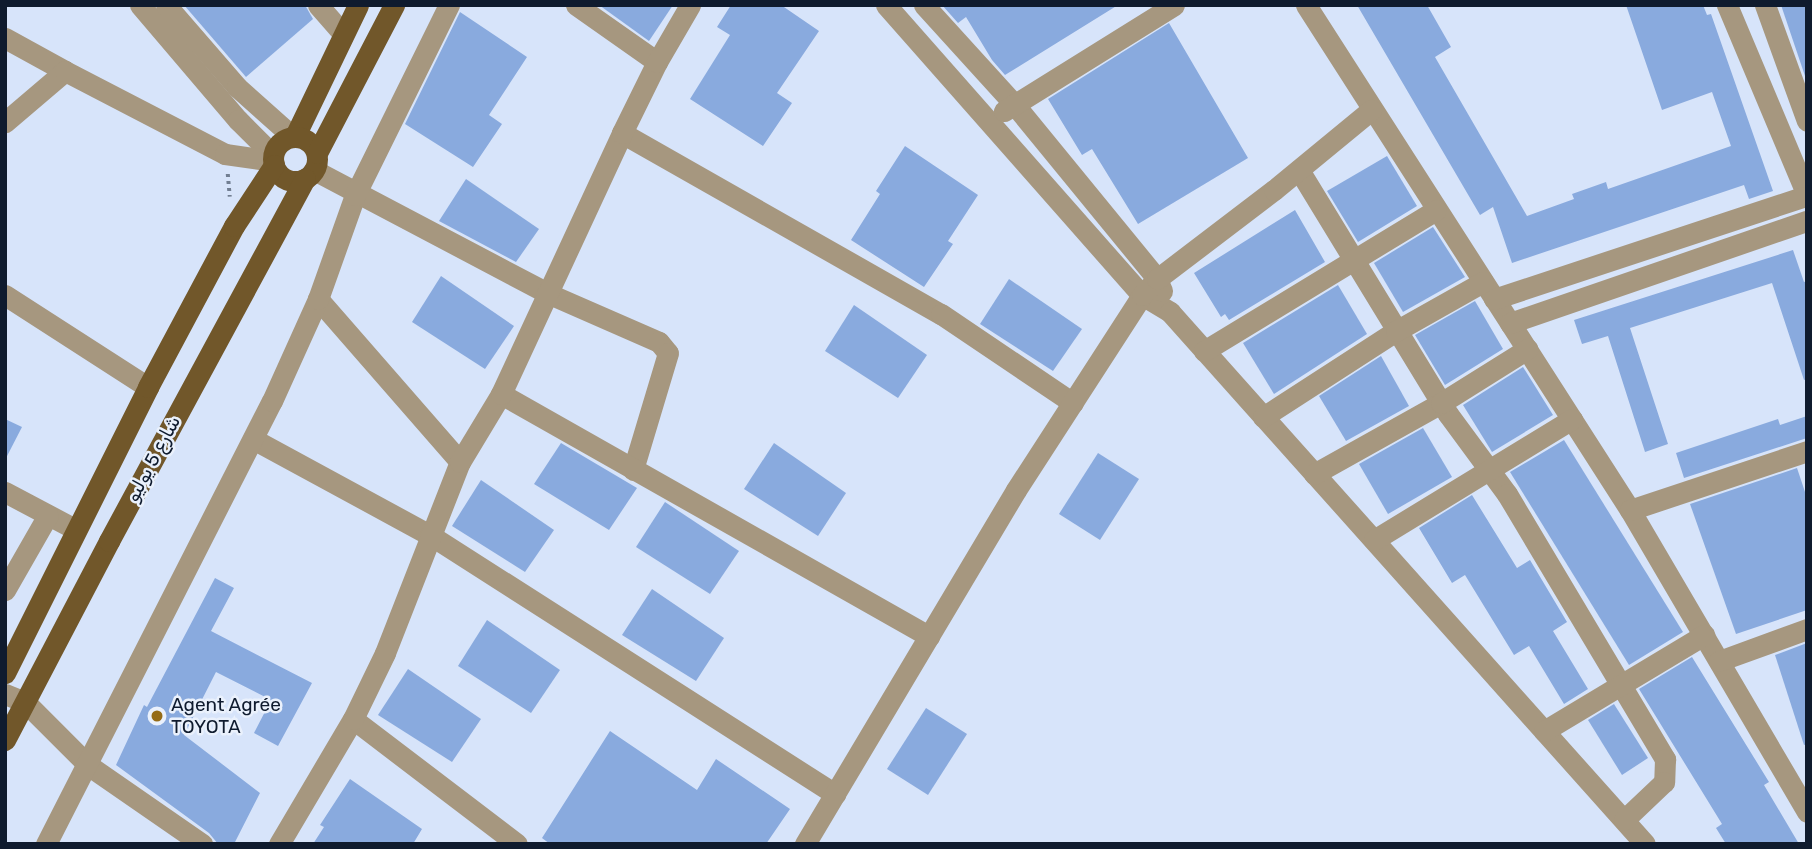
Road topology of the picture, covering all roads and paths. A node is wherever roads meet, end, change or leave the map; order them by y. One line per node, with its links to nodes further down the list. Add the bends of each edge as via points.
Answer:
1 (140, 5): 27 (street)
2 (166, 5): 25 (street, via 237,87)
3 (318, 5): 15 (street)
4 (358, 5): 15 (main road)
5 (394, 5): 28 (main road, شارع 5 يوليو)
6 (449, 5): 30 (street)
7 (576, 5): 17 (street)
8 (690, 5): 17 (street)
9 (886, 5): 21 (street)
10 (924, 5): 19 (street)
11 (1174, 5): 19 (street)
12 (1306, 5): 20 (street)
13 (1727, 5): 31 (street)
14 (1765, 5): 22 (street)
15 (342, 33): 25 (main road)
16 (5, 38): 18 (street)
17 (657, 62): 24 (street)
18 (65, 71): 23 (street); 26 (street)
19 (1014, 104): 21 (street); 36 (street)
20 (1371, 110): 29 (street); 32 (street)
21 (990, 120): 40 (street)
22 (1807, 121)
23 (5, 122)
24 (622, 133): 38 (street); 49 (street, via 941,314)
25 (294, 136): 27 (main road, via 279,142); 28 (main road, via 310,141)
26 (225, 154): 27 (street); 34 (path)
27 (273, 160): 28 (main road, via 286,179); 34 (main road, شارع 5 يوليو)
28 (312, 167): 30 (street); 73 (main road, شارع 5 يوليو)
29 (1299, 170): 35 (street); 36 (street)
30 (355, 195): 38 (street); 41 (street)
31 (1805, 198): 37 (street)
32 (1436, 210): 35 (street); 37 (street)
33 (1807, 221): 43 (street)
34 (234, 226): 47 (main road, شارع 5 يوليو)
35 (1353, 259): 44 (street); 46 (street)
36 (1157, 279): 40 (street); 42 (street)
37 (1489, 290): 43 (street); 44 (street)
38 (547, 293): 48 (street); 57 (street, via 659,342 668,353)
39 (5, 295): 47 (street)
40 (1142, 295): 42 (street); 49 (street)
41 (318, 299): 53 (street); 55 (street)
42 (1170, 312): 46 (street)
43 (1510, 323): 45 (street)
44 (1396, 331): 50 (street); 51 (street)
45 (1527, 349): 50 (street); 52 (street)
46 (1204, 351): 51 (street)
47 (148, 387): 62 (main road, شارع 5 يوليو)
48 (501, 394): 55 (street); 57 (street)
49 (1073, 403): 68 (street)
50 (1441, 403): 56 (street); 58 (street)
51 (1263, 417): 58 (street)
52 (1572, 419): 56 (street); 60 (street)
53 (253, 439): 63 (street); 77 (street)
54 (1807, 451): 60 (street)
55 (460, 462): 63 (street)
56 (1488, 468): 64 (street); 71 (street)
57 (633, 470): 68 (street)
58 (1314, 474): 64 (street)
59 (5, 492): 61 (street)
60 (1630, 510): 67 (street)
61 (48, 514): 62 (street); 65 (street)
62 (75, 529): 70 (main road, شارع 5 يوليو)
63 (430, 535): 74 (street, via 385,653); 79 (street)
64 (1374, 540): 75 (street)
65 (5, 590)
66 (1807, 629): 69 (street)
67 (1704, 635): 69 (street); 71 (street)
68 (929, 636): 79 (street)
69 (1719, 661): 78 (street)
70 (5, 673)
71 (1620, 683): 75 (street); 81 (street, via 1667,765 1664,782)
72 (5, 694): 73 (street)
73 (25, 702): 76 (main road, شارع 5 يوليو); 77 (street)
74 (353, 719): 82 (street); 85 (street)
75 (1544, 731): 81 (street)
76 (5, 740)
77 (88, 765): 83 (street); 84 (street)
78 (1799, 780): 80 (street)
79 (835, 794): 87 (street)
80 (1807, 812)
81 (1624, 820): 88 (street)
82 (488, 835): 86 (street)
83 (46, 844)
84 (202, 844)
85 (279, 844)
86 (517, 844)
87 (805, 844)
88 (1645, 844)

